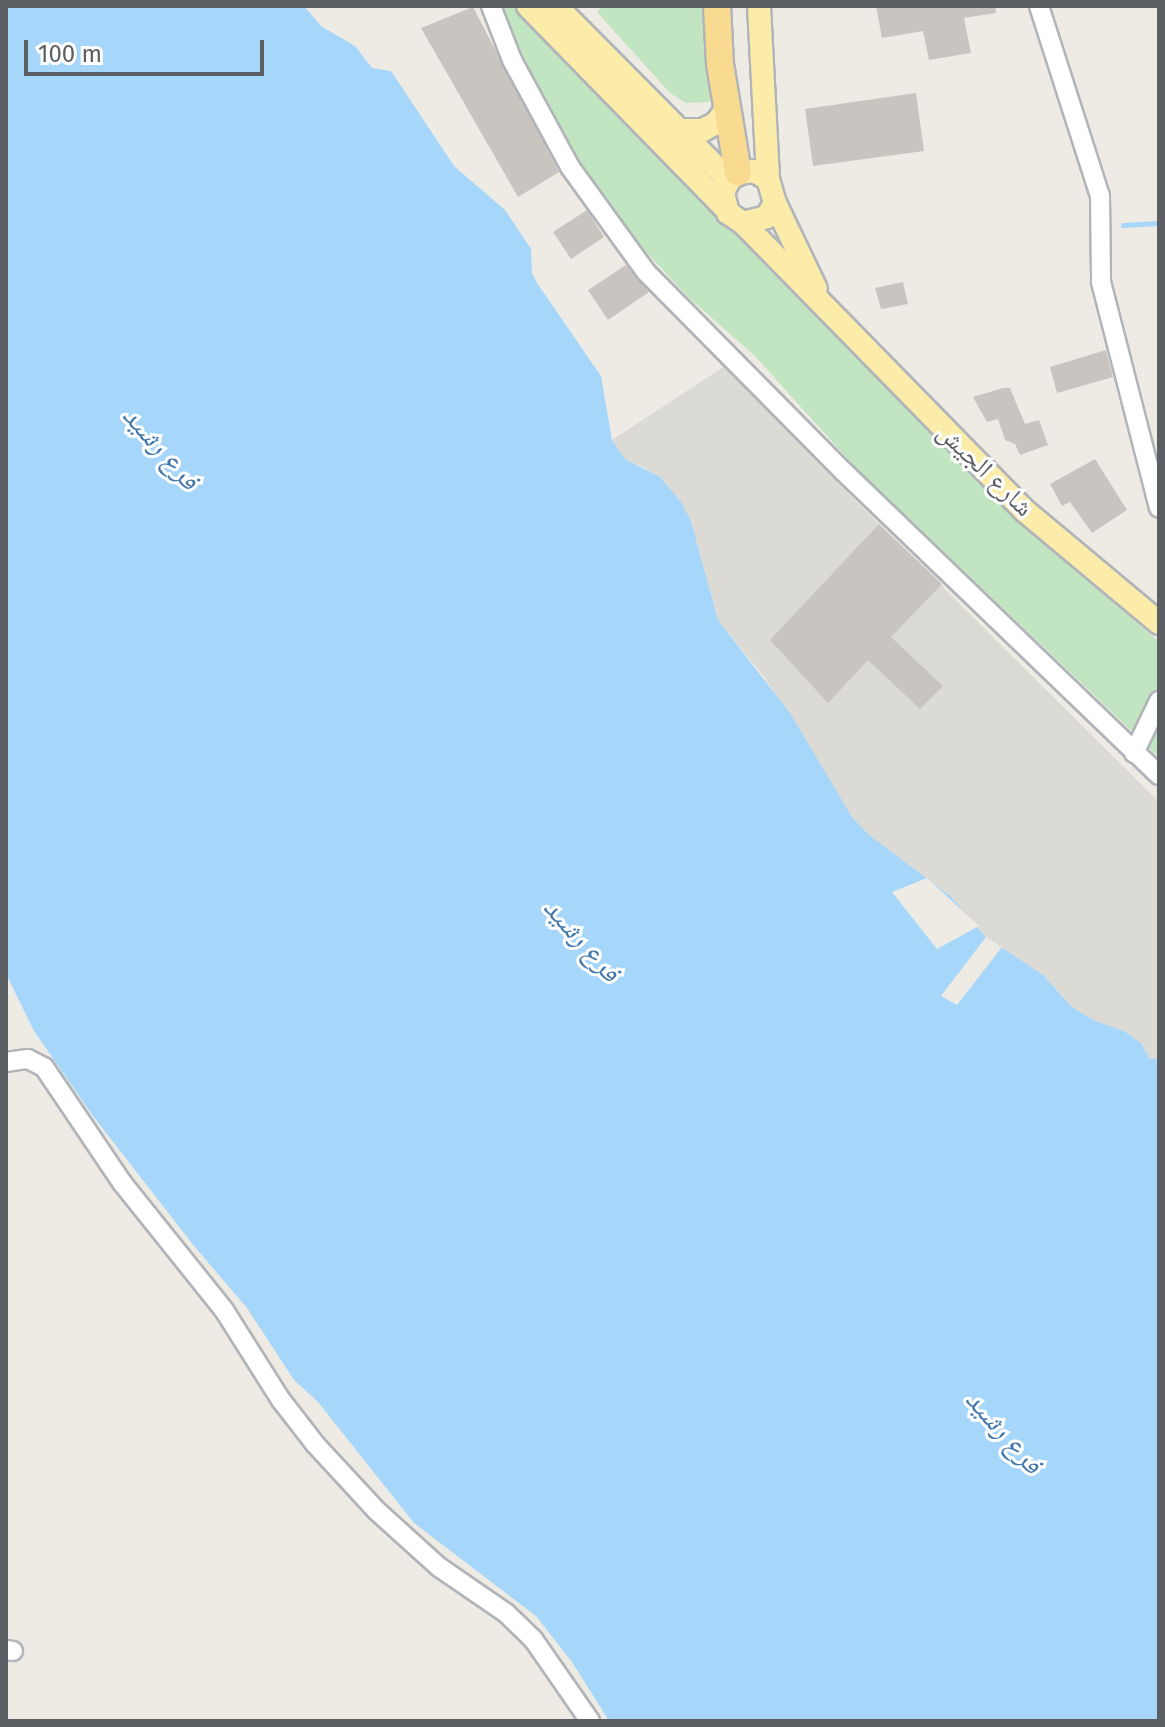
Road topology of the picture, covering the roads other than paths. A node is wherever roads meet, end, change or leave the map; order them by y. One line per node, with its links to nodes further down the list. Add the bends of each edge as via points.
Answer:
1 (491, 6): 18 (street, via 512,60 570,167 646,272)
2 (528, 6): 12 (main road)
3 (556, 6): 8 (main road)
4 (717, 6): 7 (highway)
5 (759, 6): 10 (main road)
6 (1039, 6): 15 (street, via 1100,196 1101,282)
7 (726, 110): 8 (main road, via 710,127); 9 (highway)
8 (679, 130): 9 (main road)
9 (733, 177): 10 (main road, via 754,171); 12 (main road, via 723,193)
10 (768, 179): 11 (main road)
11 (775, 203): 13 (main road, via 767,217); 14 (main road, شارع الجيش)
12 (725, 208): 13 (main road)
13 (743, 223): 14 (main road, شارع الجيش)
14 (824, 304): 16 (main road, شارع الجيش, via 1024,510)
15 (1159, 508)
16 (1159, 623)
17 (1159, 701): 18 (street)
18 (1134, 753): 19 (street)
19 (1159, 775)
20 (6, 1062): 21 (street, via 28,1059 44,1067 123,1184 224,1310 315,1444 439,1567 506,1613 533,1639)
21 (590, 1721)

